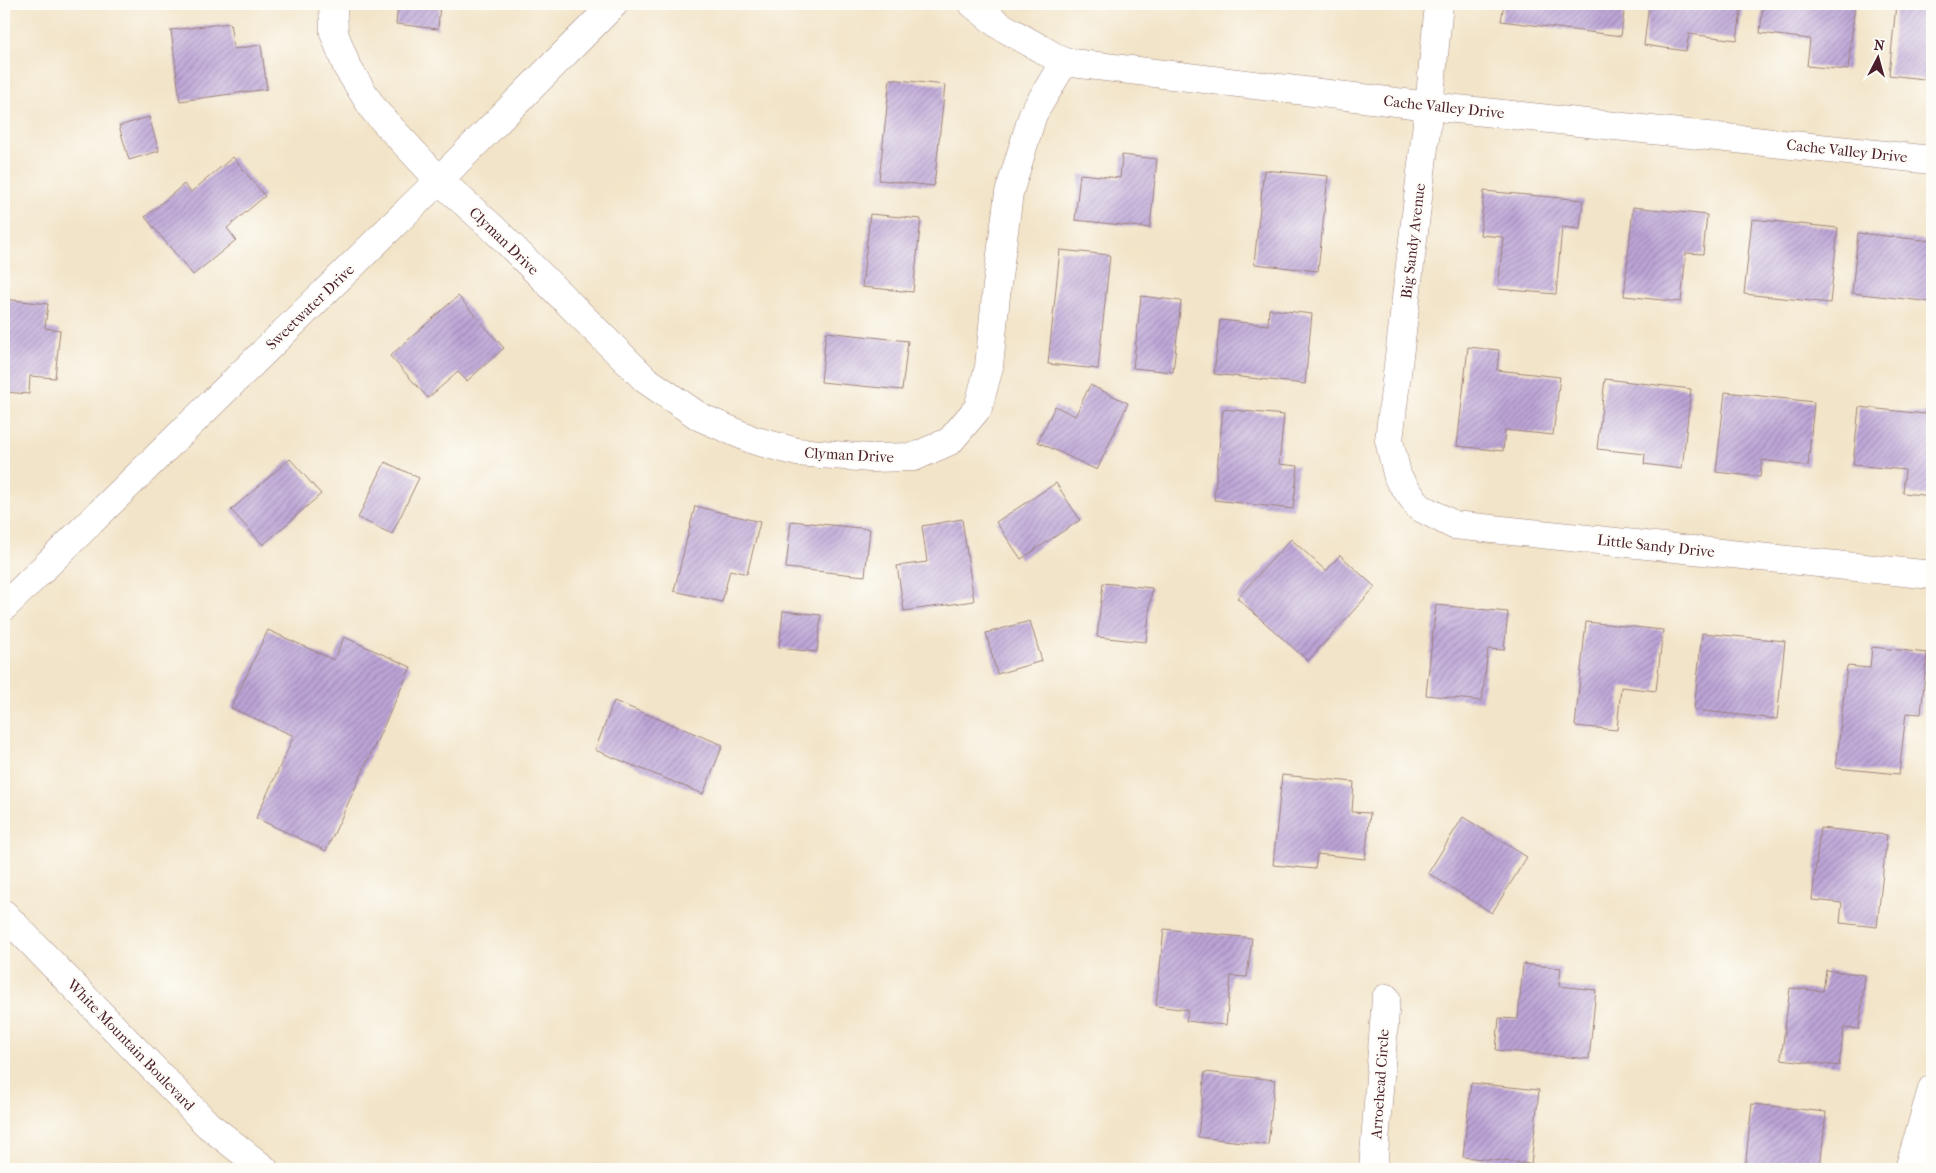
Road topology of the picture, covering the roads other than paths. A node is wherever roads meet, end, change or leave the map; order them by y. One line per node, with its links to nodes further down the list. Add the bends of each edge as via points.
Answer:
1 (333, 4): 8 (street, Clyman Drive, via 334,33 347,67 374,110)
2 (614, 4): 8 (street, Sweetwater Drive)
3 (973, 4): 5 (street, Cache Valley Drive, via 999,25)
4 (1439, 4): 6 (street, Big Sandy Avenue)
5 (1064, 62): 6 (street, Cache Valley Drive); 8 (street, Clyman Drive, via 1033,114 1010,193 988,367 978,408 950,441 914,457 870,458 797,452 753,440 700,417 646,380 493,228)
6 (1429, 106): 7 (street, Cache Valley Drive); 9 (street, Big Sandy Avenue, via 1389,440)
7 (1932, 160)
8 (439, 180): 11 (street, Sweetwater Drive)
9 (1398, 478): 10 (street, Little Sandy Drive, via 1419,507 1454,525)
10 (1932, 575)
11 (4, 607)
12 (4, 914): 15 (street, White Mountain Boulevard, via 208,1125)
13 (1386, 998): 16 (street, Arroehead Circle)
14 (1932, 1088): 17 (street)
15 (264, 1169)
16 (1373, 1169)
17 (1909, 1169)

